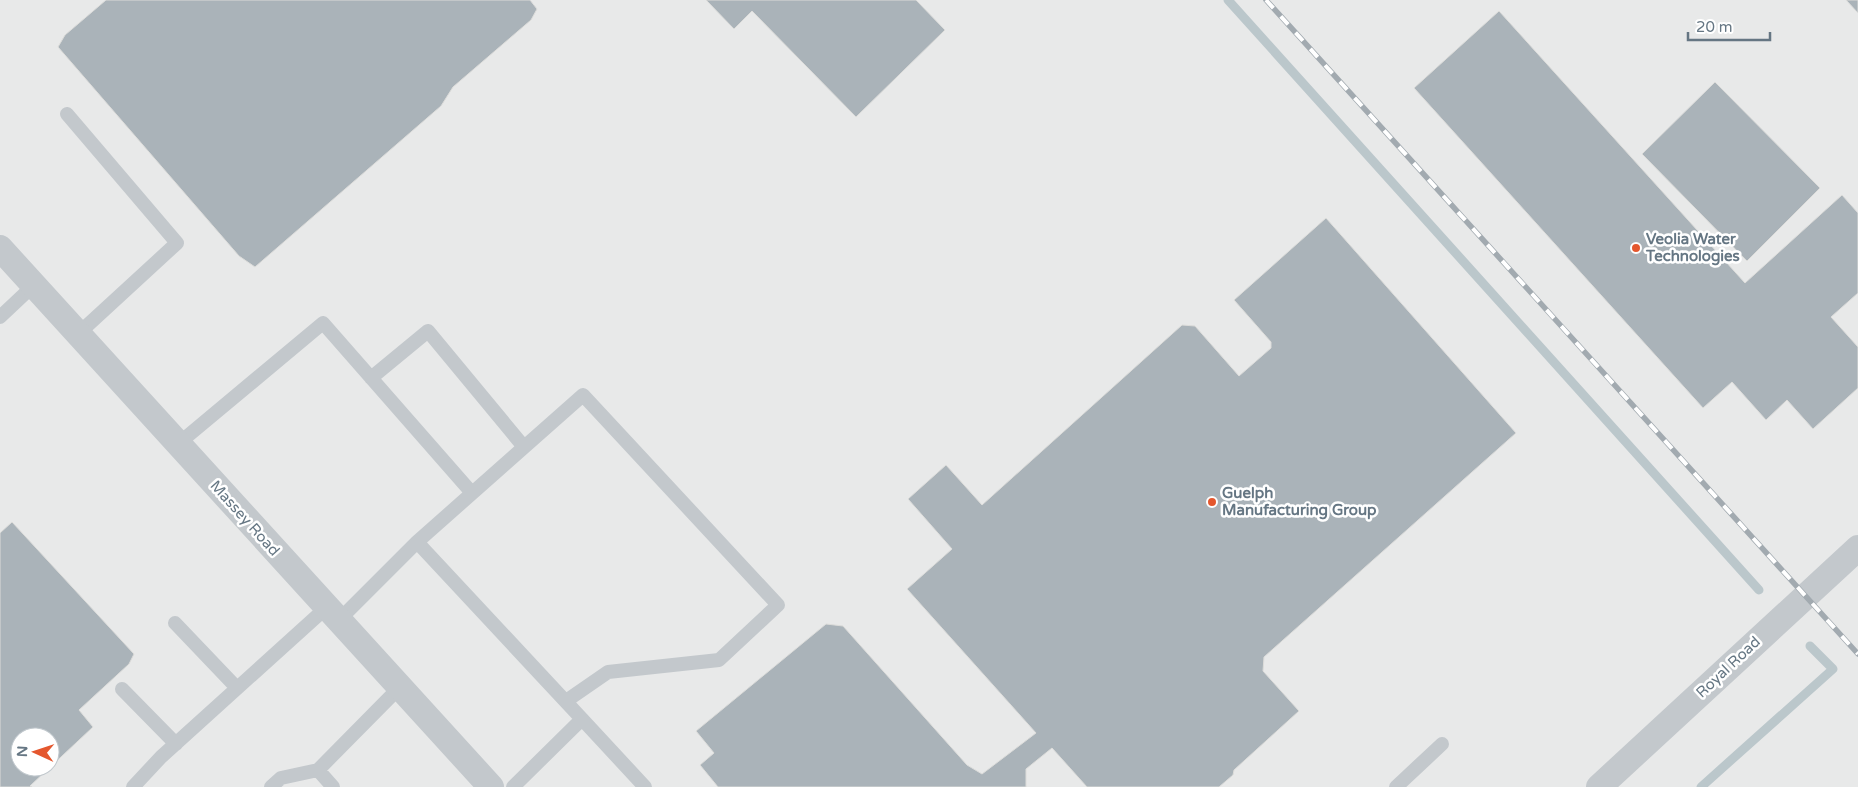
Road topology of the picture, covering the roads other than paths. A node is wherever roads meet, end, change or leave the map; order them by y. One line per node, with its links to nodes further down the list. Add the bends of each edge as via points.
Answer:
1 (66, 114): 5 (lane, via 177,243)
2 (0, 248): 3 (street, Massey Road)
3 (34, 285): 4 (lane); 5 (street, Massey Road)
4 (0, 317)
5 (78, 334): 7 (street, Massey Road)
6 (371, 378): 7 (lane, via 323,323); 8 (lane, via 428,330); 9 (lane)
7 (178, 444): 12 (street, Massey Road)
8 (524, 447): 9 (lane); 17 (lane, via 583,395 778,605 719,660 608,672)
9 (472, 493): 10 (lane)
10 (416, 542): 12 (lane); 17 (lane)
11 (1858, 548): 29 (street, Royal Road)
12 (333, 614): 14 (street, Massey Road); 15 (lane)
13 (175, 623): 15 (lane)
14 (400, 687): 21 (lane); 25 (street, Massey Road)
15 (237, 688): 19 (lane)
16 (122, 689): 19 (lane)
17 (566, 701): 18 (lane)
18 (582, 718): 26 (lane); 27 (lane)
19 (176, 744): 22 (lane)
20 (1442, 744): 28 (lane)
21 (318, 770): 23 (lane, via 281,778); 24 (lane)
22 (133, 787)
23 (271, 787)
24 (333, 787)
25 (491, 787)
26 (513, 787)
27 (645, 787)
28 (1396, 787)
29 (1599, 787)

